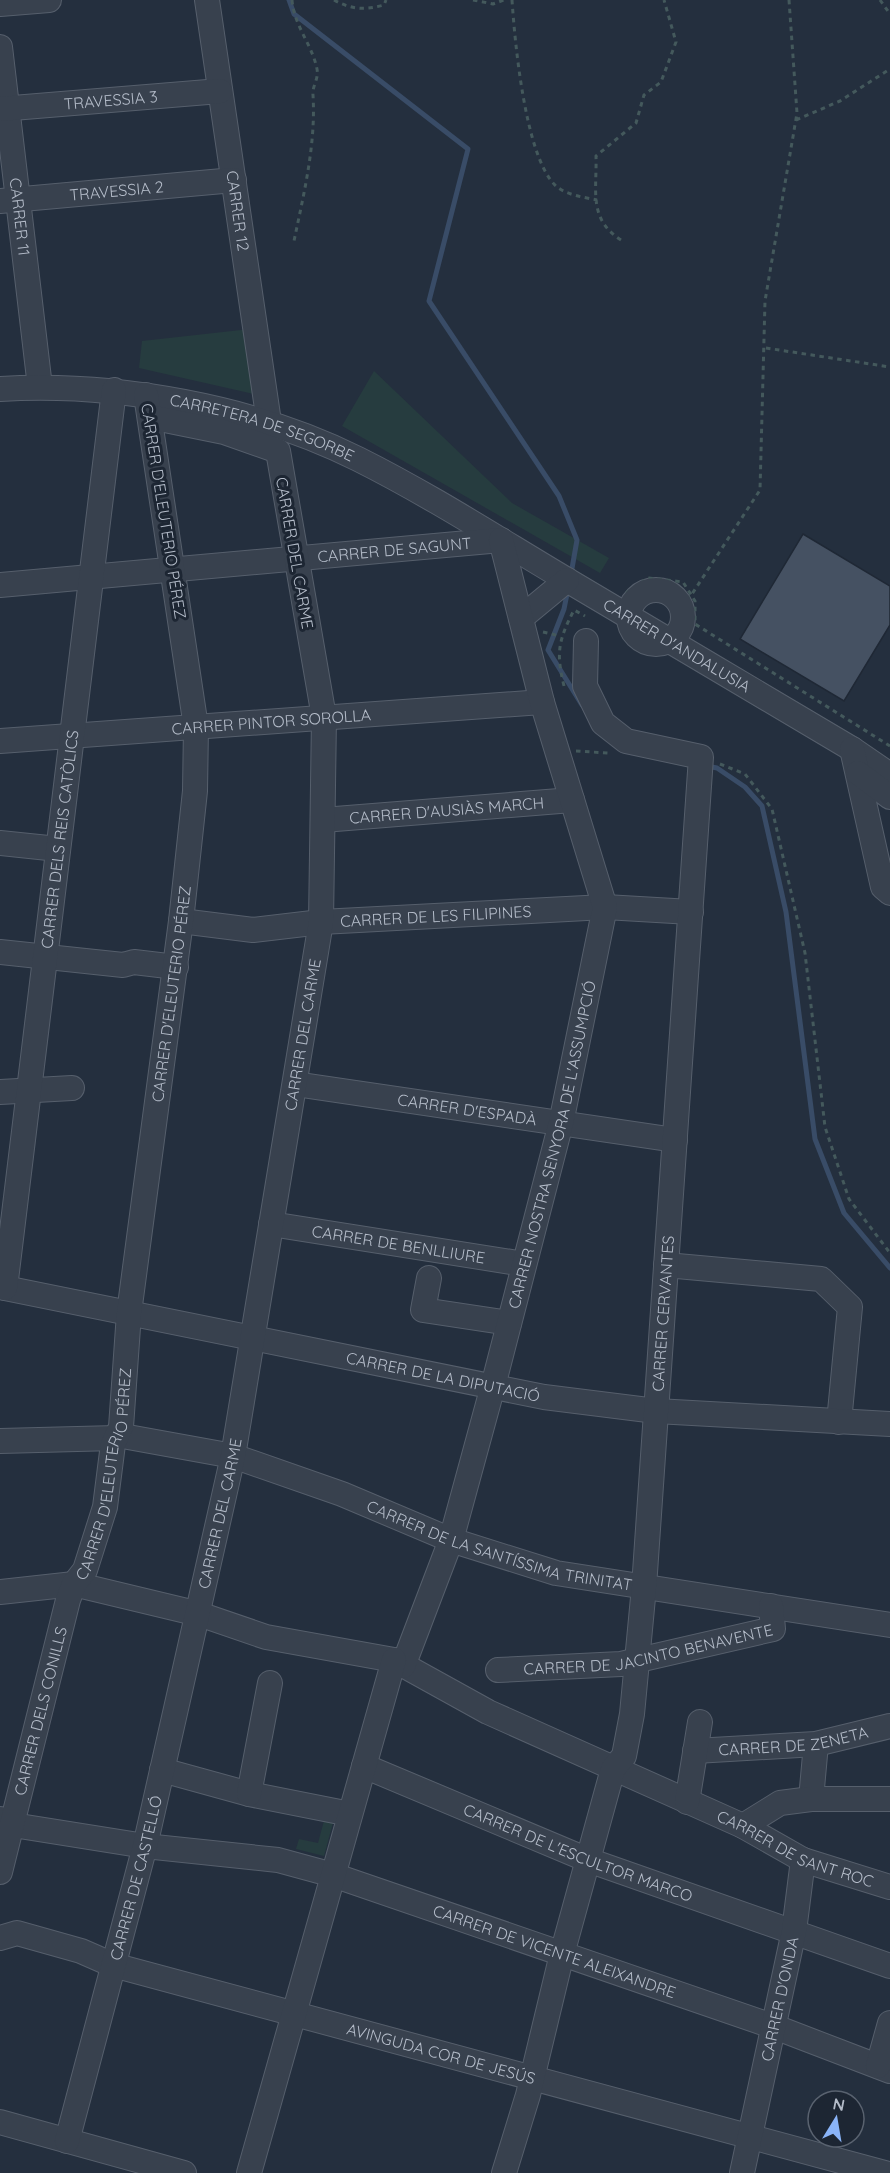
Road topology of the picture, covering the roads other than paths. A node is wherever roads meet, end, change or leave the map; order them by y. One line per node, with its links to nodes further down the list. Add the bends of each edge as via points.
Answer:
1 (49, 0): 3 (street)
2 (207, 0): 5 (street, CARRER 12)
3 (0, 4)
4 (0, 46): 6 (street, CARRER 11)
5 (220, 91): 6 (street, TRAVESSIA 3); 7 (street, CARRER 12)
6 (4, 108): 8 (street, CARRER 11)
7 (234, 180): 8 (street, TRAVESSIA 2); 13 (street, CARRER 12)
8 (9, 200): 9 (street, CARRER 11)
9 (40, 387): 10 (street, CARRETERA DE SEGORBE); 11 (street, CARRETERA DE SEGORBE)
10 (0, 390)
11 (114, 390): 12 (street, CARRETERA DE SEGORBE); 18 (street, CARRER DELS REIS CATÒLICS)
12 (148, 406): 13 (street, CARRETERA DE SEGORBE); 14 (street, CARRETERA DE SEGORBE); 17 (street, CARRER D'ELEUTERIO PÉREZ)
13 (269, 423): 15 (street, CARRETERA DE SEGORBE, via 357,459)
14 (278, 451): 16 (street, CARRER DEL CARME)
15 (501, 540): 16 (street, CARRER DE SAGUNT); 19 (street, CARRER D'ANDALUSIA); 22 (street, CARRER NOSTRA SENYORA DE L'ASSUMPCIÓ)
16 (296, 558): 17 (street, CARRER DE SAGUNT); 26 (street, CARRER DEL CARME)
17 (172, 570): 18 (street, CARRER DE SAGUNT); 27 (street, CARRER D'ELEUTERIO PÉREZ)
18 (92, 577): 20 (street, CARRER DE SAGUNT); 28 (street, CARRER DELS REIS CATÒLICS)
19 (567, 580): 21 (street, CARRER D'ANDALUSIA); 22 (street)
20 (0, 585)
21 (627, 606): 23 (street, via 634,633 641,639 658,644); 23 (street, via 651,591 686,600 680,629)
22 (521, 618): 25 (street, CARRER NOSTRA SENYORA DE L'ASSUMPCIÓ)
23 (669, 640): 30 (street, CARRER D'ANDALUSIA)
24 (585, 641): 40 (street, CARRER CERVANTES, via 585,686 603,723 626,741 701,757)
25 (542, 702): 26 (street, CARRER PINTOR SOROLLA); 34 (street, CARRER NOSTRA SENYORA DE L'ASSUMPCIÓ)
26 (324, 717): 27 (street, CARRER PINTOR SOROLLA); 35 (street, CARRER DEL CARME)
27 (196, 727): 28 (street, CARRER PINTOR SOROLLA); 41 (street, CARRER D'ELEUTERIO PÉREZ, via 195,791)
28 (72, 736): 29 (street, CARRER PINTOR SOROLLA); 37 (street, CARRER DELS REIS CATÒLICS)
29 (0, 741)
30 (852, 749): 31 (street); 32 (street, CARRER D'ANDALUSIA)
31 (858, 773): 33 (street); 38 (street, via 883,887)
32 (890, 775)
33 (890, 797)
34 (572, 800): 35 (street, CARRER D'AUSIÀS MARCH); 39 (street, CARRER NOSTRA SENYORA DE L'ASSUMPCIÓ)
35 (323, 820): 42 (street, CARRER DEL CARME)
36 (0, 843): 37 (street)
37 (58, 849): 44 (street, CARRER DELS REIS CATÒLICS)
38 (890, 893)
39 (605, 907): 40 (street, CARRER DE LES FILIPINES); 42 (street, CARRER DE LES FILIPINES); 50 (street, CARRER NOSTRA SENYORA DE L'ASSUMPCIÓ)
40 (690, 912): 51 (street, CARRER CERVANTES)
41 (181, 921): 42 (street, CARRER DE LES FILIPINES, via 253,930); 45 (street, CARRER D'ELEUTERIO PÉREZ)
42 (321, 922): 46 (street, CARRER DEL CARME)
43 (0, 952): 44 (street)
44 (45, 957): 45 (street); 48 (street, CARRER DELS REIS CATÒLICS)
45 (176, 967): 57 (street, CARRER D'ELEUTERIO PÉREZ)
46 (294, 1084): 50 (street, CARRER D'ESPADÀ); 52 (street, CARRER DEL CARME)
47 (72, 1088): 48 (street)
48 (29, 1090): 49 (street); 56 (street, CARRER DELS REIS CATÒLICS)
49 (0, 1092)
50 (561, 1123): 51 (street, CARRER D'ESPADÀ); 53 (street, CARRER NOSTRA SENYORA DE L'ASSUMPCIÓ)
51 (675, 1140): 54 (street, CARRER CERVANTES)
52 (271, 1224): 53 (street, CARRER DE BENLLIURE); 59 (street, CARRER DEL CARME)
53 (524, 1264): 58 (street, CARRER NOSTRA SENYORA DE L'ASSUMPCIÓ)
54 (666, 1266): 61 (street, CARRER CERVANTES); 62 (street, via 821,1280 828,1286 850,1307)
55 (429, 1278): 58 (street, via 423,1310)
56 (3, 1287): 57 (street, CARRER DE LA DIPUTACIÓ)
57 (129, 1313): 59 (street, CARRER DE LA DIPUTACIÓ); 64 (street, CARRER D'ELEUTERIO PÉREZ, via 121,1426)
58 (509, 1323): 60 (street, CARRER NOSTRA SENYORA DE L'ASSUMPCIÓ)
59 (252, 1338): 60 (street, CARRER DE LA DIPUTACIÓ); 66 (street, CARRER DEL CARME)
60 (493, 1386): 61 (street, CARRER DE LA DIPUTACIÓ); 67 (street, CARRER NOSTRA SENYORA DE L'ASSUMPCIÓ)
61 (656, 1411): 62 (street, CARRER DE LA DIPUTACIÓ); 69 (street, CARRER CERVANTES)
62 (839, 1422): 63 (street, CARRER DE LA DIPUTACIÓ)
63 (890, 1424)
64 (117, 1436): 65 (street, CARRER DE LA SANTÍSSIMA TRINITAT); 66 (street, CARRER DE LA SANTÍSSIMA TRINITAT); 68 (street, CARRER D'ELEUTERIO PÉREZ, via 105,1507 85,1570)
65 (0, 1441)
66 (233, 1456): 67 (street, CARRER DE LA SANTÍSSIMA TRINITAT, via 342,1494); 72 (street, CARRER DEL CARME)
67 (451, 1539): 69 (street, CARRER DE LA SANTÍSSIMA TRINITAT, via 556,1573); 75 (street, CARRER NOSTRA SENYORA DE L'ASSUMPCIÓ)
68 (74, 1584): 70 (street, CARRER DE SANT ROC); 72 (street, CARRER DE SANT ROC); 90 (street, CARRER DELS CONILLS)
69 (645, 1587): 71 (street, CARRER DE LA SANTÍSSIMA TRINITAT); 74 (street, CARRER CERVANTES)
70 (0, 1592)
71 (771, 1606): 73 (street, CARRER DE LA SANTÍSSIMA TRINITAT); 74 (street, CARRER DE JACINTO BENAVENTE, via 773,1629)
72 (199, 1614): 75 (street, CARRER DE SANT ROC, via 266,1637); 84 (street, CARRER DE CASTELLÓ)
73 (890, 1625)
74 (637, 1660): 76 (street, CARRER DE JACINTO BENAVENTE); 83 (street, CARRER CERVANTES, via 624,1756)
75 (398, 1663): 82 (street, CARRER NOSTRA SENYORA DE L'ASSUMPCIÓ, via 381,1688); 83 (street, CARRER DE SANT ROC, via 488,1712)
76 (498, 1670)
77 (270, 1683): 85 (street)
78 (700, 1722): 81 (street)
79 (890, 1726): 80 (street, CARRER DE ZENETA)
80 (816, 1744): 81 (street, CARRER DE ZENETA); 86 (street)
81 (695, 1750): 88 (street)
82 (364, 1766): 89 (street, CARRER NOSTRA SENYORA DE L'ASSUMPCIÓ); 93 (street, CARRER DE L'ESCULTOR MARCO)
83 (613, 1768): 88 (street, CARRER DE SANT ROC); 93 (street, CARRER CERVANTES)
84 (162, 1770): 85 (street); 92 (street, CARRER DE CASTELLÓ)
85 (249, 1794): 89 (street)
86 (812, 1799): 87 (street); 91 (street, via 780,1803)
87 (890, 1799)
88 (694, 1805): 91 (street, CARRER DE SANT ROC)
89 (350, 1815): 96 (street, CARRER NOSTRA SENYORA DE L'ASSUMPCIÓ)
90 (6, 1822): 92 (street, CARRER DE VICENTE ALEIXANDRE); 95 (street, CARRER DELS CONILLS)
91 (743, 1826): 94 (street, CARRER DE SANT ROC)
92 (146, 1846): 96 (street, CARRER DE VICENTE ALEIXANDRE, via 278,1860); 101 (street, CARRER DE CASTELLÓ)
93 (588, 1860): 98 (street, CARRER DE L'ESCULTOR MARCO); 100 (street, CARRER CERVANTES)
94 (803, 1860): 97 (street, CARRER DE SANT ROC); 98 (street, CARRER D'ONDA)
95 (0, 1872)
96 (333, 1875): 100 (street, CARRER DE VICENTE ALEIXANDRE); 103 (street, CARRER NOSTRA SENYORA DE L'ASSUMPCIÓ)
97 (890, 1887)
98 (794, 1931): 102 (street, CARRER DE L'ESCULTOR MARCO); 105 (street, CARRER D'ONDA)
99 (0, 1938): 101 (street, AVINGUDA COR DE JESÚS, via 17,1933 81,1951)
100 (562, 1954): 105 (street, CARRER DE VICENTE ALEIXANDRE); 107 (street, CARRER CERVANTES)
101 (113, 1965): 103 (street, AVINGUDA COR DE JESÚS); 110 (street, CARRER DE CASTELLÓ)
102 (890, 1966)
103 (293, 2013): 107 (street, AVINGUDA COR DE JESÚS); 112 (street, CARRER NOSTRA SENYORA DE L'ASSUMPCIÓ)
104 (890, 2023): 106 (street)
105 (775, 2028): 106 (street, CARRER DE VICENTE ALEIXANDRE); 109 (street, CARRER D'ONDA)
106 (884, 2069)
107 (530, 2078): 109 (street, AVINGUDA COR DE JESÚS); 113 (street, CARRER CERVANTES)
108 (0, 2122): 110 (street)
109 (750, 2138): 114 (street, CARRER D'ONDA); 115 (street, AVINGUDA COR DE JESÚS)
110 (68, 2141): 111 (street)
111 (184, 2173)
112 (249, 2173)
113 (504, 2173)
114 (742, 2173)
115 (885, 2173)

